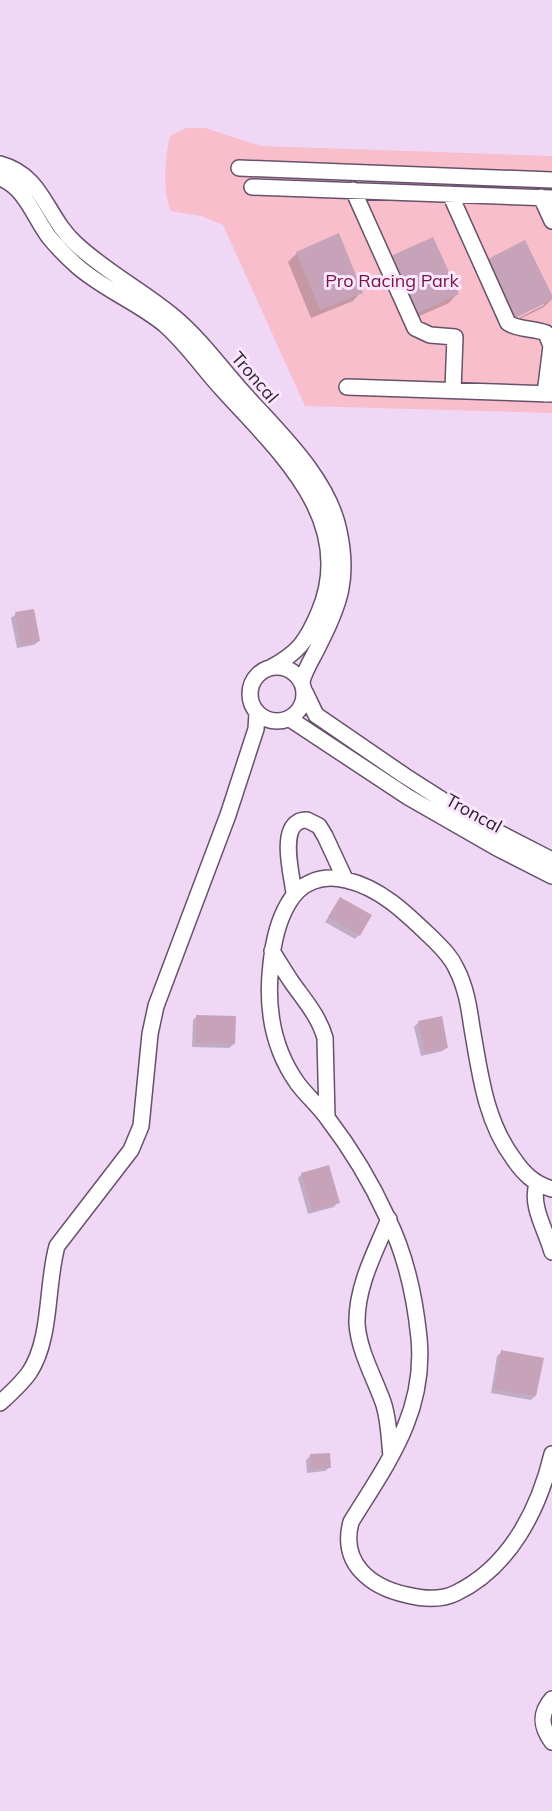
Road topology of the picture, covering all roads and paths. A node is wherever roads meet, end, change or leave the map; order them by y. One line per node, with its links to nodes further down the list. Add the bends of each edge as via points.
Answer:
1 (0, 164): 14 (street, Troncal, via 35,184 63,231 75,243 190,333 308,466 325,492 343,550 342,590 334,614 305,668)
2 (239, 168): 4 (street)
3 (0, 178): 13 (street, Troncal, via 17,189 50,238 80,268 163,324 184,343 292,466 310,494 326,540 328,571 322,605 305,642)
4 (552, 180)
5 (252, 186): 6 (street)
6 (347, 190): 7 (street); 11 (street, via 415,328 430,335 455,337)
7 (450, 194): 8 (street); 12 (street, via 508,323 515,328 535,328 546,333 551,346)
8 (546, 197): 9 (street)
9 (552, 220)
10 (347, 387): 11 (street)
11 (453, 390): 12 (street)
12 (548, 394)
13 (270, 668): 14 (street, via 288,669); 15 (street, Troncal, via 261,672 251,687 252,705)
14 (303, 687): 16 (street, Troncal, via 301,708); 19 (street, Troncal, via 316,715 474,820)
15 (257, 713): 17 (street); 18 (street)
16 (290, 719): 17 (street); 20 (street, Troncal, via 408,797)
17 (274, 722): 18 (street)
18 (249, 749): 29 (street, via 156,1006 138,1136 57,1246 37,1358 29,1373)
19 (552, 860)
20 (552, 876)
21 (345, 879): 22 (street, via 311,881); 22 (street, via 319,826 307,820 297,822 290,830 287,844); 25 (street, via 381,894 447,953 467,997 482,1090 494,1126 514,1161)
22 (294, 893): 23 (street)
23 (272, 951): 24 (street, via 322,1028); 24 (street, via 268,994 273,1031 298,1083)
24 (327, 1118): 27 (street, via 361,1166)
25 (537, 1184): 26 (street); 28 (street, via 534,1201)
26 (552, 1189)
27 (389, 1219): 31 (street, via 412,1290 420,1360 411,1415); 31 (street, via 361,1288 357,1326 383,1403)
28 (552, 1252)
29 (0, 1403)
30 (552, 1454): 31 (street, via 541,1492 511,1548 485,1575 440,1598 421,1598 377,1586 357,1567 351,1553 351,1522)
31 (391, 1456)
32 (552, 1699): 33 (street, via 542,1716)
33 (552, 1742)

